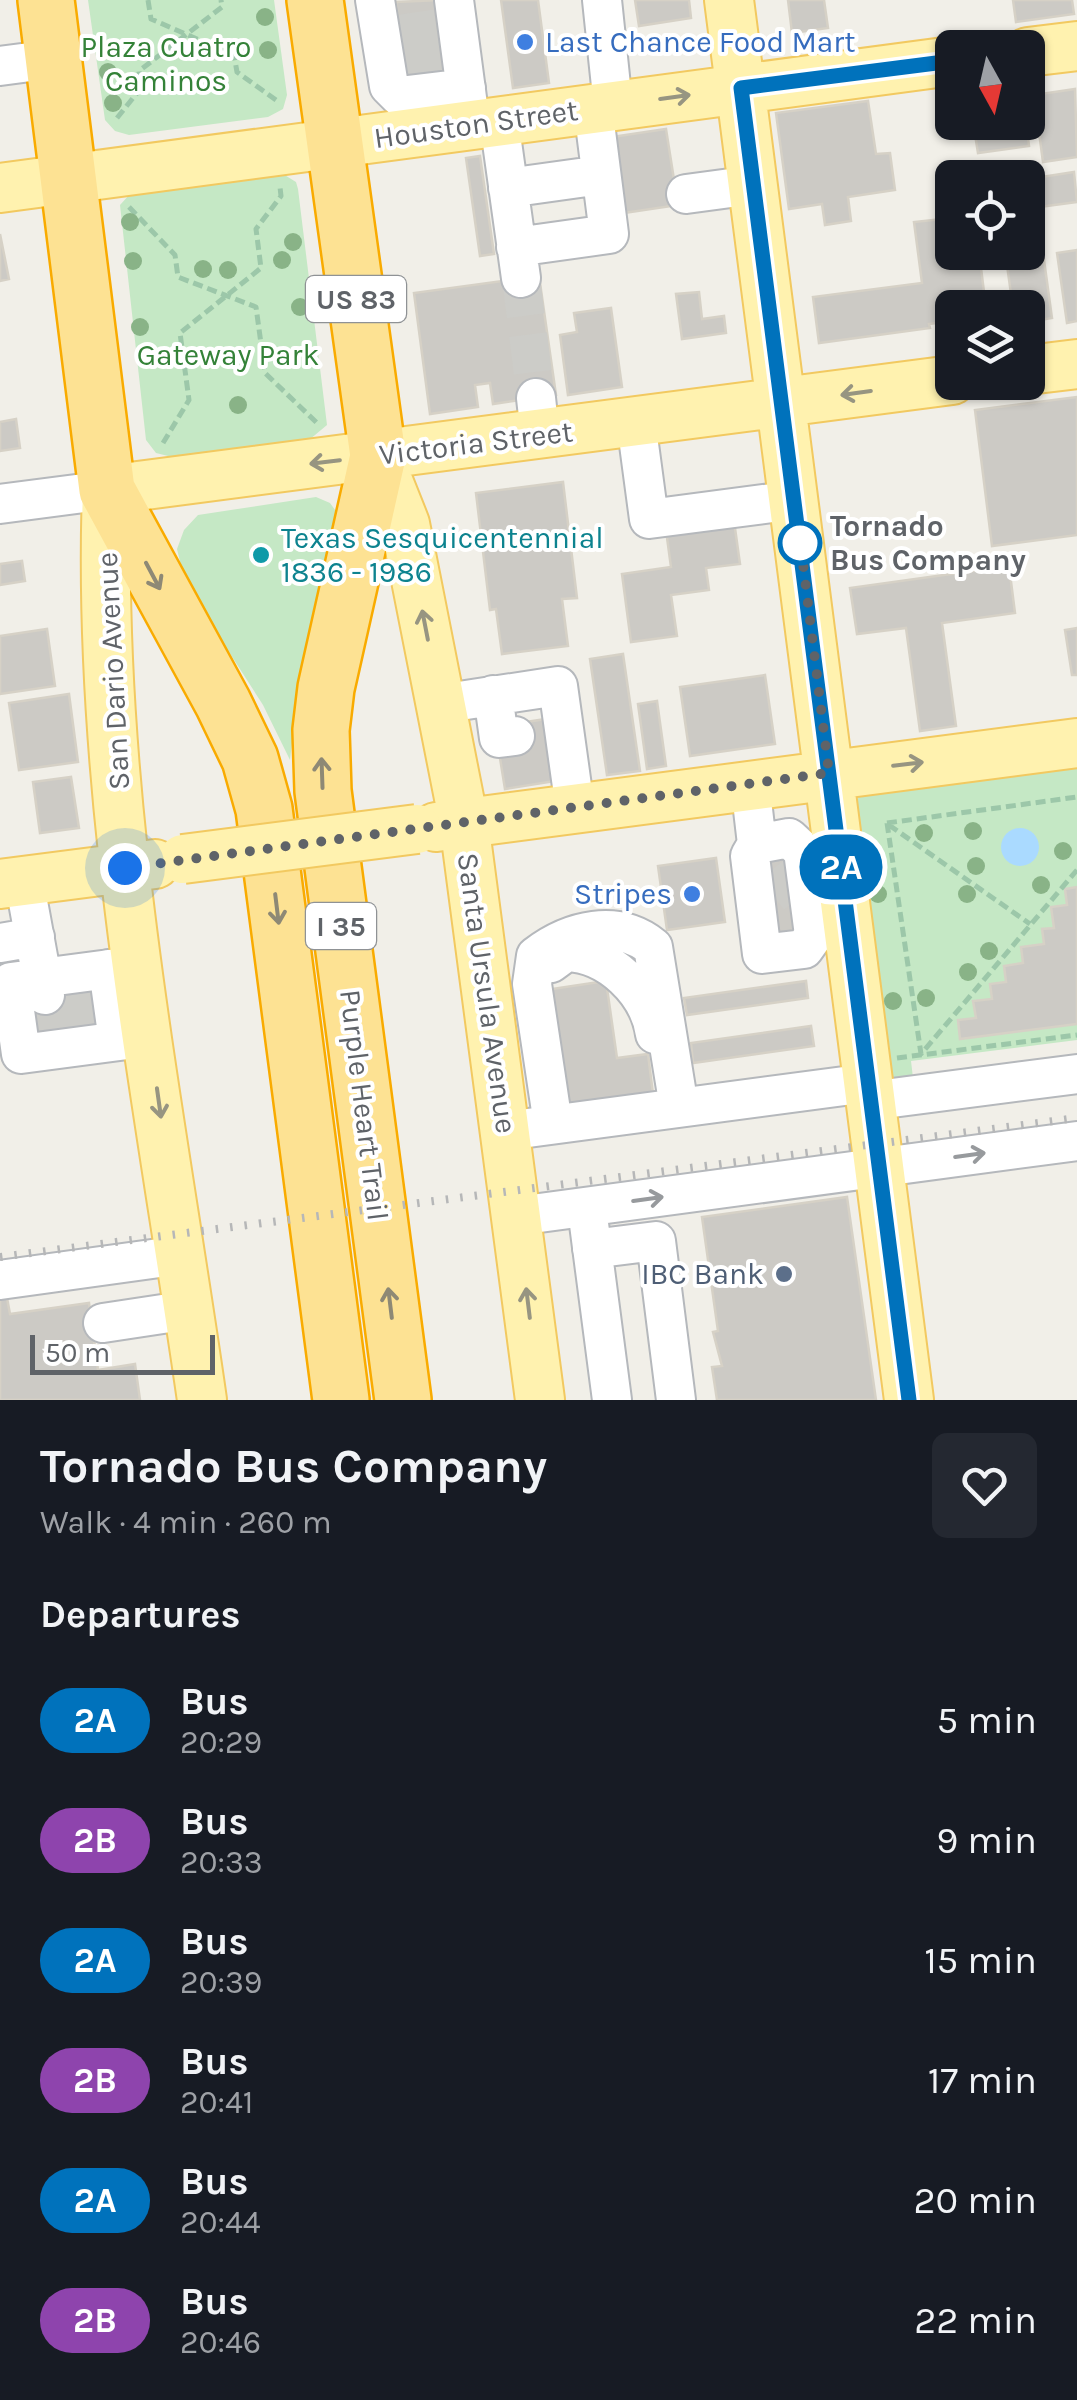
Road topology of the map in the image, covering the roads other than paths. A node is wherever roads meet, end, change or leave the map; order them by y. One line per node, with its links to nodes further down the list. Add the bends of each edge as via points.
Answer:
1 (46, 0): 8 (highway, San Dario Avenue)
2 (602, 0): 13 (street)
3 (729, 0): 12 (main road)
4 (330, 2): 14 (highway, Santa Ursula Avenue / US 83)
5 (389, 41): 9 (street, via 388,86 400,96)
6 (1077, 46): 7 (main road)
7 (1045, 50)
8 (53, 59): 11 (street); 16 (highway, San Dario Avenue)
9 (463, 63): 13 (main road, Houston Street); 14 (main road, Houston Street); 19 (street)
10 (935, 63): 12 (main road, Houston Street)
11 (0, 66)
12 (741, 88): 13 (main road, Houston Street, one-way to 12); 17 (main road)
13 (603, 106): 15 (street)
14 (335, 142): 16 (main road, Houston Street); 26 (highway, Santa Ursula Avenue / US 83)
15 (601, 175): 19 (street); 19 (street, via 609,234 518,263)
16 (69, 179): 18 (main road, Houston Street); 27 (highway, San Dario Avenue)
17 (753, 185): 20 (street); 24 (main road)
18 (0, 188)
19 (508, 188)
20 (686, 194)
21 (1077, 364): 22 (main road)
22 (1045, 368)
23 (935, 382): 24 (main road, Victoria Street, one-way to 24)
24 (782, 403): 25 (main road, Victoria Street); 28 (main road)
25 (636, 422): 26 (main road, Victoria Street, via 538,416); 28 (street, via 649,519)
26 (378, 456): 27 (main road, Victoria Street, one-way to 27); 31 (main road, Santa Ursula Avenue, one-way to 26, via 405,524); 62 (highway, Purple Heart Trail / I 35, one-way to 26, via 323,791 321,730)
27 (107, 490): 29 (street, Victoria Street); 39 (main road, San Dario Avenue, via 103,600); 61 (highway, Purple Heart Trail / I 35, one-way to 61, via 224,703 264,809)
28 (794, 500): 34 (main road)
29 (0, 504)
30 (493, 696): 31 (street); 32 (street, via 499,738); 32 (street, via 558,686)
31 (440, 704): 37 (main road, Santa Ursula Avenue)
32 (542, 733): 36 (street)
33 (1077, 743): 34 (main road, one-way to 33)
34 (829, 773): 35 (main road); 41 (main road)
35 (750, 784): 36 (main road); 38 (street)
36 (575, 808): 37 (main road)
37 (464, 823): 39 (main road, bridge); 44 (main road, Santa Ursula Avenue)
38 (757, 844): 41 (street, via 750,856); 41 (street, via 789,838)
39 (125, 868): 40 (main road); 43 (main road, San Dario Avenue)
40 (12, 882): 42 (street)
41 (798, 897): 47 (main road)
42 (17, 940): 43 (street)
43 (81, 979): 45 (main road, San Dario Avenue); 45 (street, via 11,982 21,1054)
44 (509, 987): 48 (street, via 557,940 624,929 644,940 658,958); 49 (street); 50 (main road, Santa Ursula Avenue)
45 (89, 1040): 56 (main road, San Dario Avenue, one-way to 56)
46 (1077, 1074): 47 (street)
47 (875, 1081): 48 (street); 52 (main road)
48 (678, 1101): 49 (street); 49 (street, via 661,1075 645,1000 601,961 566,952 552,961 546,980 559,1079)
49 (552, 1113): 50 (street)
50 (505, 1130): 54 (main road, Santa Ursula Avenue)
51 (1077, 1141): 52 (street, one-way to 51)
52 (878, 1168): 53 (street, one-way to 52); 66 (main road)
53 (586, 1207): 54 (street); 55 (street)
54 (517, 1216): 63 (main road, Santa Ursula Avenue, one-way to 54)
55 (592, 1249): 64 (street); 65 (street, via 656,1241)
56 (181, 1255): 57 (street); 58 (main road, San Dario Avenue)
57 (0, 1280)
58 (189, 1310): 59 (street); 60 (main road, San Dario Avenue)
59 (103, 1324)
60 (202, 1400)
61 (341, 1400)
62 (403, 1400)
63 (540, 1400)
64 (612, 1400)
65 (676, 1400)
66 (910, 1400)

